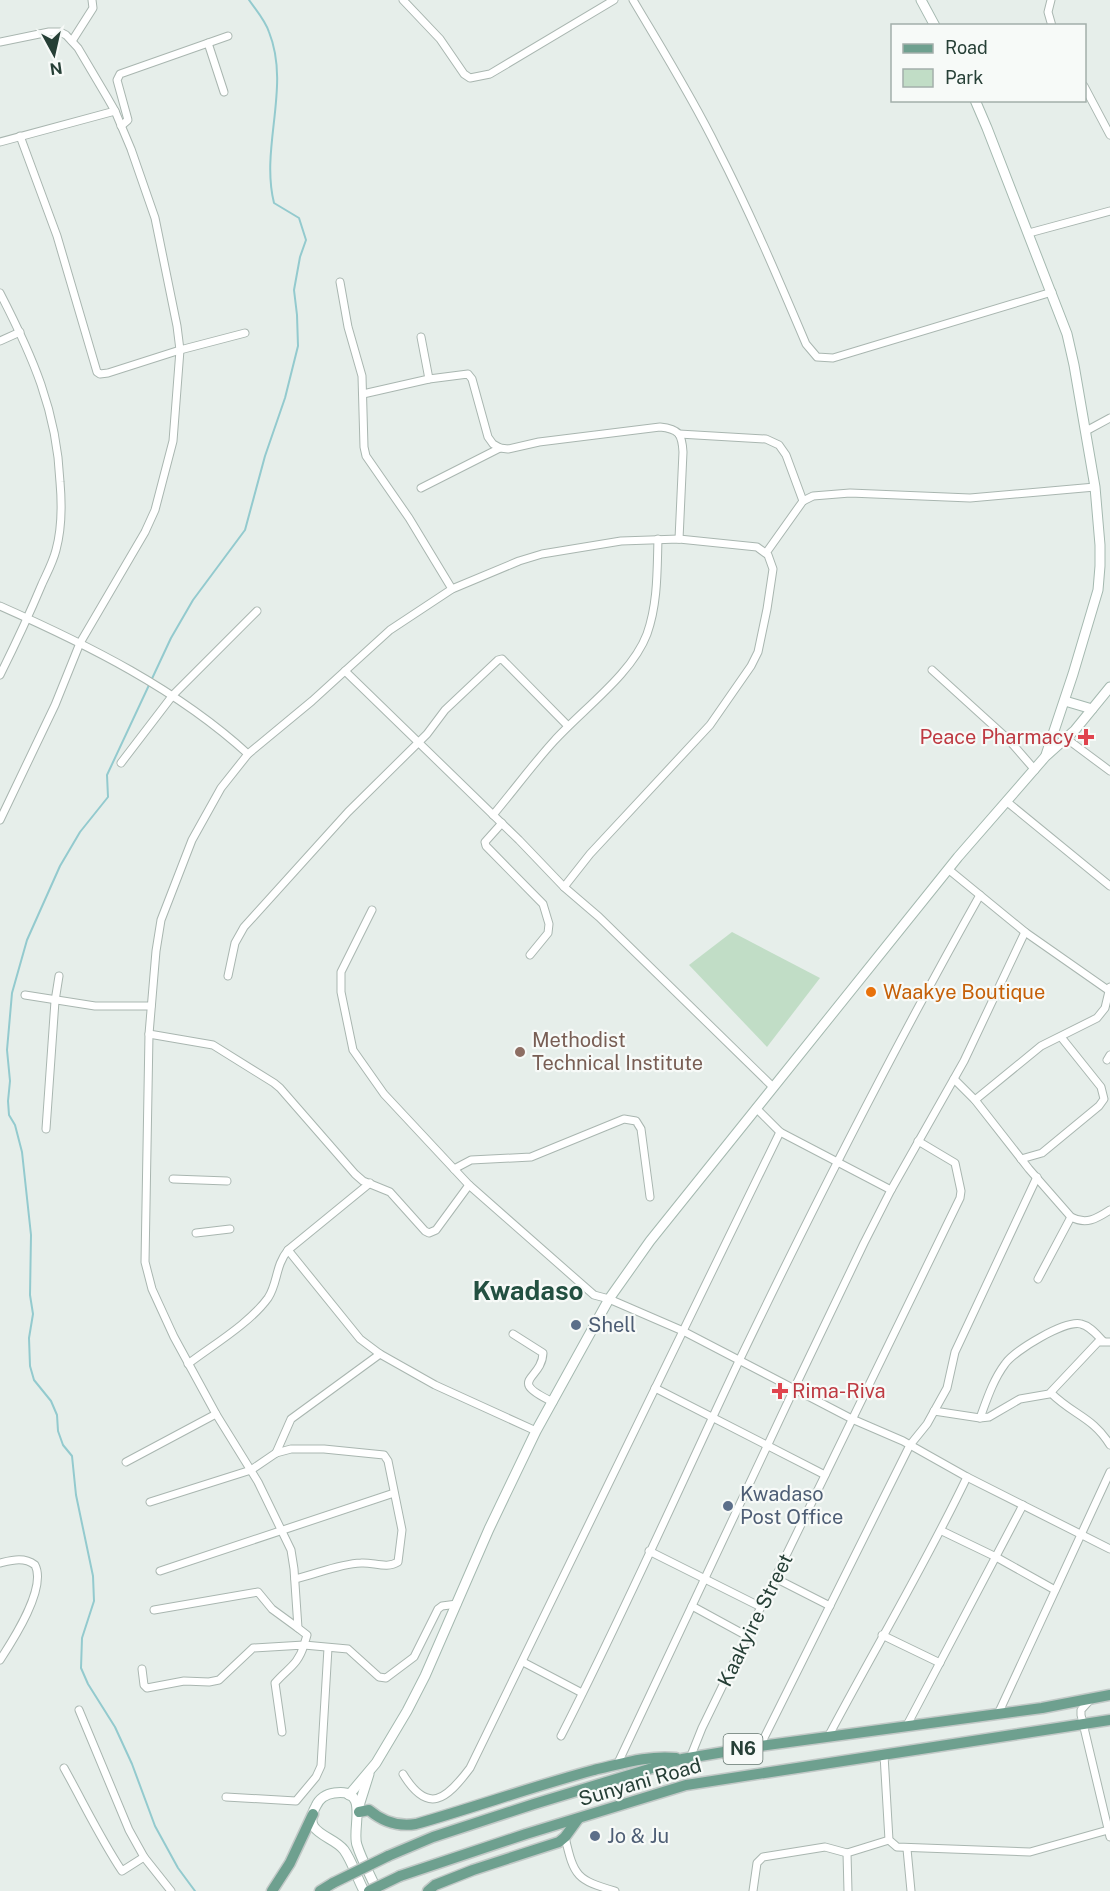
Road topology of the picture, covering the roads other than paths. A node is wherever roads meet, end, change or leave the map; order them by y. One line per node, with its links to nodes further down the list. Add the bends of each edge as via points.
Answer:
1 (92, 0): 10 (street, via 93,8)
2 (404, 0): 3 (street, via 440,39 464,74 478,78 506,66)
3 (614, 0)
4 (633, 0): 24 (street, via 717,147 806,344 817,357 833,358)
5 (921, 0): 7 (street)
6 (1051, 0): 8 (street, via 1048,12)
7 (934, 24)
8 (1051, 24)
9 (228, 36): 12 (street)
10 (72, 41): 11 (street, via 60,32 50,32); 16 (street)
11 (0, 42)
12 (208, 43): 14 (street); 17 (street, via 120,74 117,78 128,120)
13 (1086, 90): 18 (street)
14 (224, 92)
15 (976, 102): 22 (street)
16 (115, 111): 17 (street); 19 (street)
17 (122, 126): 30 (street, via 155,218)
18 (1110, 135)
19 (20, 136): 20 (street); 30 (street, via 57,236 97,372 108,373)
20 (0, 142)
21 (1110, 211): 22 (street)
22 (1029, 233): 24 (street)
23 (340, 282): 32 (street)
24 (1052, 292): 34 (street, via 1072,357)
25 (0, 293): 26 (street)
26 (20, 333): 29 (street); 46 (street, via 36,367 53,422 62,507 55,553)
27 (245, 333): 30 (street)
28 (421, 338): 31 (street)
29 (0, 341)
30 (180, 351): 47 (street, via 173,441 155,510)
31 (429, 379): 32 (street); 36 (street, via 463,373 471,376 488,437)
32 (363, 394): 43 (street, via 366,456)
33 (1110, 418): 34 (street)
34 (1086, 431): 37 (street)
35 (679, 434): 36 (street, via 660,427); 39 (street, via 757,438 779,445); 41 (street, via 683,452)
36 (500, 448): 38 (street)
37 (1095, 487): 39 (street, via 970,498 850,493 813,496); 53 (street, via 1100,545 1098,590)
38 (421, 488)
39 (803, 501): 42 (street)
40 (658, 538): 41 (street); 43 (street, via 542,554); 55 (street, via 654,602 638,651)
41 (679, 539): 42 (street, via 757,547)
42 (766, 553): 69 (street, via 773,569 760,641 751,666 710,725)
43 (452, 589): 49 (street, via 406,618)
44 (0, 606): 46 (street)
45 (257, 611): 52 (street)
46 (28, 618): 47 (street); 50 (street)
47 (80, 643): 52 (street); 65 (street)
48 (932, 670): 61 (street, via 1008,739)
49 (345, 671): 57 (street); 58 (street)
50 (0, 675)
51 (1110, 687): 54 (street)
52 (173, 694): 58 (street); 60 (street)
53 (1065, 702): 54 (street); 59 (street)
54 (1092, 709): 56 (street)
55 (568, 726): 57 (street, via 499,659 445,710); 64 (street)
56 (1067, 740): 59 (street); 62 (street)
57 (418, 742): 64 (street); 75 (street, via 348,812 244,927 235,943)
58 (248, 754): 79 (street, via 221,788 196,832 166,904 158,935)
59 (1045, 758): 61 (street)
60 (120, 763)
61 (1035, 770): 63 (street)
62 (1110, 771)
63 (1006, 801): 67 (street); 68 (street)
64 (493, 815): 66 (street)
65 (0, 820)
66 (502, 823): 69 (street); 73 (street, via 485,842 486,846 543,904 549,924 548,933)
67 (948, 869): 70 (street); 84 (street)
68 (1110, 886)
69 (564, 887): 84 (street)
70 (980, 896): 72 (street); 91 (street)
71 (372, 910): 92 (street, via 342,972 341,992 353,1050 384,1094)
72 (1025, 932): 76 (street); 83 (street)
73 (530, 955)
74 (59, 976): 78 (street)
75 (228, 976)
76 (1109, 988): 80 (street)
77 (25, 995): 78 (street)
78 (55, 1001): 79 (street); 87 (street)
79 (151, 1006): 81 (street)
80 (1107, 1014): 82 (street)
81 (149, 1034): 96 (street, via 213,1045 274,1083 355,1174); 112 (street, via 145,1262 152,1289)
82 (1061, 1037): 85 (street, via 1034,1050); 90 (street, via 1101,1087 1104,1099 1042,1153)
83 (954, 1079): 85 (street); 89 (street)
84 (773, 1087): 86 (street)
85 (975, 1100): 90 (street)
86 (756, 1108): 88 (street); 106 (street)
87 (46, 1129)
88 (780, 1132): 91 (street); 107 (street)
89 (918, 1140): 98 (street); 120 (street, Kaakyire Street, via 955,1163 960,1198)
90 (1021, 1159): 93 (street)
91 (837, 1163): 98 (street); 111 (street)
92 (454, 1169): 97 (street); 99 (street, via 471,1160 531,1157 624,1119 636,1121 641,1129)
93 (1037, 1177): 101 (street); 117 (street, via 955,1352 947,1388)
94 (173, 1179): 95 (street)
95 (227, 1181)
96 (370, 1183): 97 (street, via 390,1192 429,1233 436,1230); 104 (street)
97 (469, 1185): 106 (street, via 594,1295)
98 (891, 1190): 114 (street)
99 (650, 1197)
100 (1110, 1210): 101 (street, via 1089,1222)
101 (1071, 1217): 105 (street)
102 (230, 1229): 103 (street)
103 (196, 1233)
104 (288, 1250): 110 (street, via 360,1339); 112 (street, via 278,1264 269,1297 246,1320)
105 (1038, 1279)
106 (609, 1299): 107 (street); 116 (street)
107 (682, 1331): 111 (street); 113 (street)
108 (513, 1334): 116 (street, via 543,1353 529,1388)
109 (1107, 1342): 115 (street, via 1094,1346); 121 (street, via 1079,1323 1022,1348 995,1379)
110 (380, 1354): 122 (street, via 435,1385); 126 (street, via 291,1419)
111 (740, 1360): 114 (street); 119 (street)
112 (188, 1364): 118 (street)
113 (655, 1388): 119 (street); 158 (street)
114 (794, 1389): 120 (street); 123 (street)
115 (1051, 1393): 121 (street, via 1020,1400); 125 (street, via 1067,1408 1091,1421)
116 (553, 1402): 122 (street)
117 (934, 1411): 121 (street); 124 (street)
118 (216, 1414): 127 (street); 128 (street)
119 (713, 1418): 123 (street); 139 (street)
120 (852, 1419): 124 (street); 130 (street, Kaakyire Street)
121 (980, 1419)
122 (536, 1431): 147 (street)
123 (767, 1445): 130 (street); 143 (street)
124 (910, 1445): 131 (street); 149 (street)
125 (1110, 1445)
126 (276, 1453): 128 (street); 132 (street, via 295,1448 384,1455)
127 (126, 1462)
128 (251, 1470): 133 (street); 136 (street)
129 (1110, 1472): 137 (street)
130 (825, 1475): 144 (street, Kaakyire Street)
131 (967, 1477): 134 (street); 135 (street)
132 (394, 1493): 136 (street); 145 (street, via 402,1530 398,1562 348,1563)
133 (150, 1502)
134 (1023, 1505): 137 (street); 140 (street)
135 (942, 1530): 140 (street); 153 (street)
136 (283, 1532): 142 (street); 145 (street, via 291,1550)
137 (1081, 1533): 138 (street); 146 (street)
138 (1110, 1549)
139 (649, 1551): 143 (street); 161 (street)
140 (996, 1557): 146 (street); 159 (street)
141 (0, 1563): 157 (street, via 25,1560 35,1565 39,1576 25,1619)
142 (160, 1571)
143 (704, 1578): 148 (street); 150 (street)
144 (775, 1578): 149 (street); 150 (street, Kaakyire Street)
145 (295, 1579): 152 (street)
146 (1055, 1590): 165 (street)
147 (457, 1604): 156 (street, via 438,1609 414,1657 389,1677 379,1677 348,1648); 177 (street, via 421,1685)
148 (692, 1606): 154 (street); 175 (street)
149 (830, 1606): 172 (street)
150 (761, 1607): 154 (street, Kaakyire Street)
151 (154, 1610): 152 (street, via 254,1592 260,1593 272,1609)
152 (298, 1629): 155 (street, via 307,1635)
153 (882, 1635): 159 (street); 171 (street)
154 (747, 1636): 174 (street, Kaakyire Street)
155 (304, 1645): 156 (street); 160 (street, via 253,1648 224,1677 213,1682 184,1681 147,1688); 169 (street, via 300,1658 275,1683)
156 (328, 1648): 180 (street, via 321,1766 316,1777 297,1801)
157 (0, 1660)
158 (523, 1662): 161 (street); 178 (street, via 470,1768 444,1797 430,1800 414,1791)
159 (940, 1662): 168 (street)
160 (142, 1670)
161 (582, 1693): 170 (street)
162 (1110, 1695): 163 (main road, N6)
163 (1090, 1700): 165 (main road, N6); 167 (street, via 1081,1710)
164 (79, 1710): 189 (street, via 120,1811)
165 (998, 1714): 168 (main road, N6)
166 (1110, 1720): 167 (main road, Sunyani Road / N6)
167 (1083, 1725): 173 (main road, Sunyani Road / N6); 184 (street)
168 (906, 1727): 171 (main road, N6)
169 (282, 1732)
170 (561, 1736)
171 (828, 1737): 172 (main road, N6)
172 (760, 1746): 174 (main road, N6)
173 (884, 1755): 183 (main road, Sunyani Road / N6, via 686,1785); 186 (street)
174 (686, 1759): 175 (main road, via 657,1757); 192 (main road, N6, bridge, via 433,1838 387,1856)
175 (617, 1764): 181 (main road, via 416,1824 396,1825 369,1810)
176 (64, 1768): 189 (street, via 122,1870)
177 (370, 1771): 179 (street); 181 (street)
178 (402, 1774)
179 (349, 1795): 181 (street); 182 (street, via 326,1796 317,1803)
180 (226, 1797)
181 (358, 1810): 195 (street, via 356,1844)
182 (313, 1814): 191 (main road); 193 (street, via 317,1831 344,1850)
183 (578, 1819): 185 (main road); 194 (main road, Sunyani Road / N6, bridge, via 400,1876)
184 (1109, 1834): 187 (street, via 1030,1852)
185 (566, 1837): 196 (main road, via 472,1870); 197 (street, via 570,1857 581,1878)
186 (889, 1840): 187 (street); 188 (street)
187 (907, 1849): 200 (street)
188 (847, 1853): 198 (street, via 825,1847 763,1857 757,1863); 199 (street)
189 (144, 1857): 190 (street)
190 (171, 1891)
191 (272, 1891)
192 (320, 1891)
193 (363, 1891)
194 (369, 1891)
195 (377, 1891)
196 (428, 1891)
197 (615, 1891)
198 (753, 1891)
199 (848, 1891)
200 (911, 1891)

